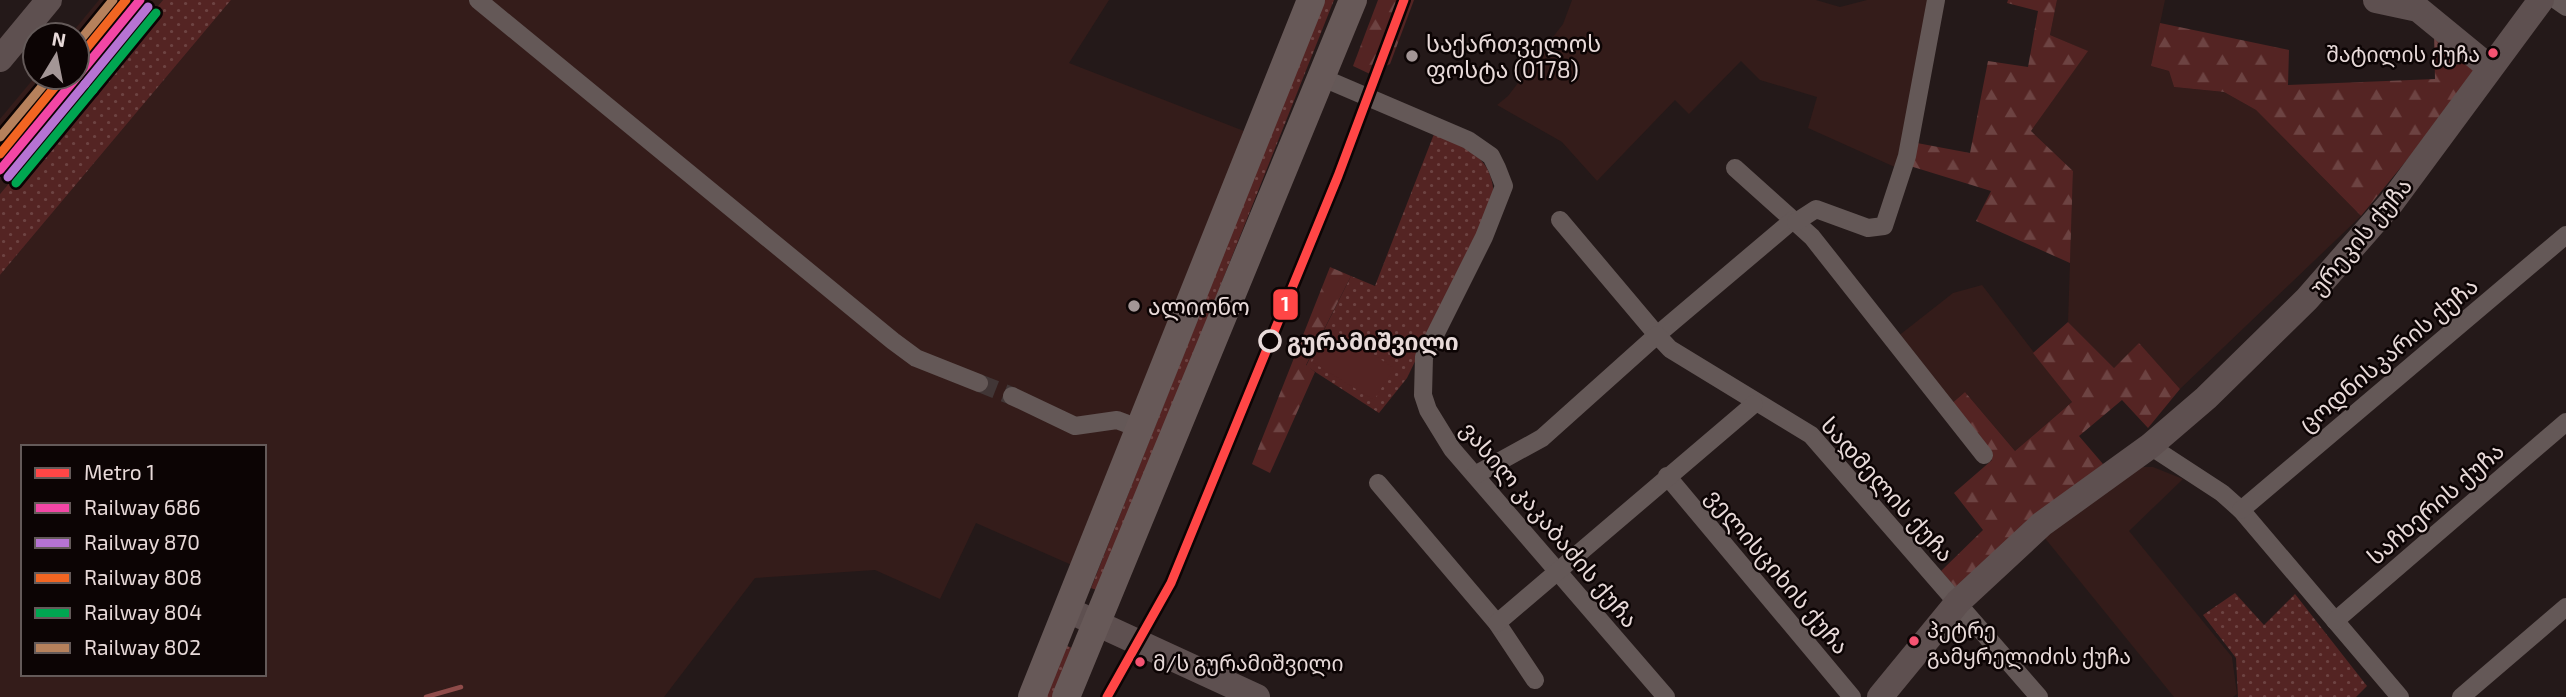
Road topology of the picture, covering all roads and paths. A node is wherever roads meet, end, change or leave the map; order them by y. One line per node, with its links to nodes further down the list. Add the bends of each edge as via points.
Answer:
1 (49, 0): 10 (street)
2 (478, 0): 18 (street, via 873,327 916,358)
3 (1311, 0): 22 (main road)
4 (1353, 0): 12 (main road)
5 (1936, 0): 15 (street, via 1908,156 1884,226 1868,228 1816,209)
6 (2376, 0): 11 (street, via 2418,9)
7 (2541, 0): 11 (street, ურეკის ქუჩა)
8 (2556, 0): 9 (street)
9 (2566, 7)
10 (0, 59)
11 (2490, 68): 23 (street, ურეკის ქუჩა, via 2391,203 2307,299)
12 (1323, 78): 25 (street, ვასილ კაკაბაძის ქუჩა, via 1468,140 1491,156 1497,168 1504,187 1422,370 1428,410); 34 (main road)
13 (1735, 168): 15 (street)
14 (1560, 220): 17 (street, სადმელის ქუჩა)
15 (1795, 221): 17 (street); 24 (street)
16 (2566, 235): 28 (street, ცოდნისკარის ქუჩა)
17 (1657, 335): 20 (street, სადმელის ქუჩა, via 1670,349); 25 (street, via 1542,438)
18 (979, 383)
19 (1012, 397): 22 (street, via 1075,426 1117,420)
20 (1754, 404): 26 (street); 30 (street, სადმელის ქუჩა, via 1811,435)
21 (2566, 422): 33 (street, საჩხერის ქუჩა)
22 (1141, 429): 32 (main road)
23 (2150, 446): 28 (street); 30 (street, via 2042,524)
24 (1984, 456)
25 (1475, 475): 29 (street, ვასილ კაკაბაძის ქუჩა)
26 (1667, 477): 29 (street); 41 (street, ველისციხის ქუჩა)
27 (1378, 483): 35 (street)
28 (2241, 510): 33 (street)
29 (1556, 572): 35 (street); 40 (street, ვასილ კაკაბაძის ქუჩა)
30 (1958, 602): 42 (street); 43 (street, სადმელის ქუჩა)
31 (2566, 607): 45 (street)
32 (1068, 610): 34 (street); 37 (main road)
33 (2335, 621): 44 (street)
34 (1098, 623): 38 (main road); 39 (street)
35 (1497, 624): 36 (street)
36 (1535, 680)
37 (1032, 697)
38 (1066, 697)
39 (1258, 697)
40 (1665, 697)
41 (1852, 697)
42 (1880, 697)
43 (2039, 697)
44 (2400, 697)
45 (2460, 697)

